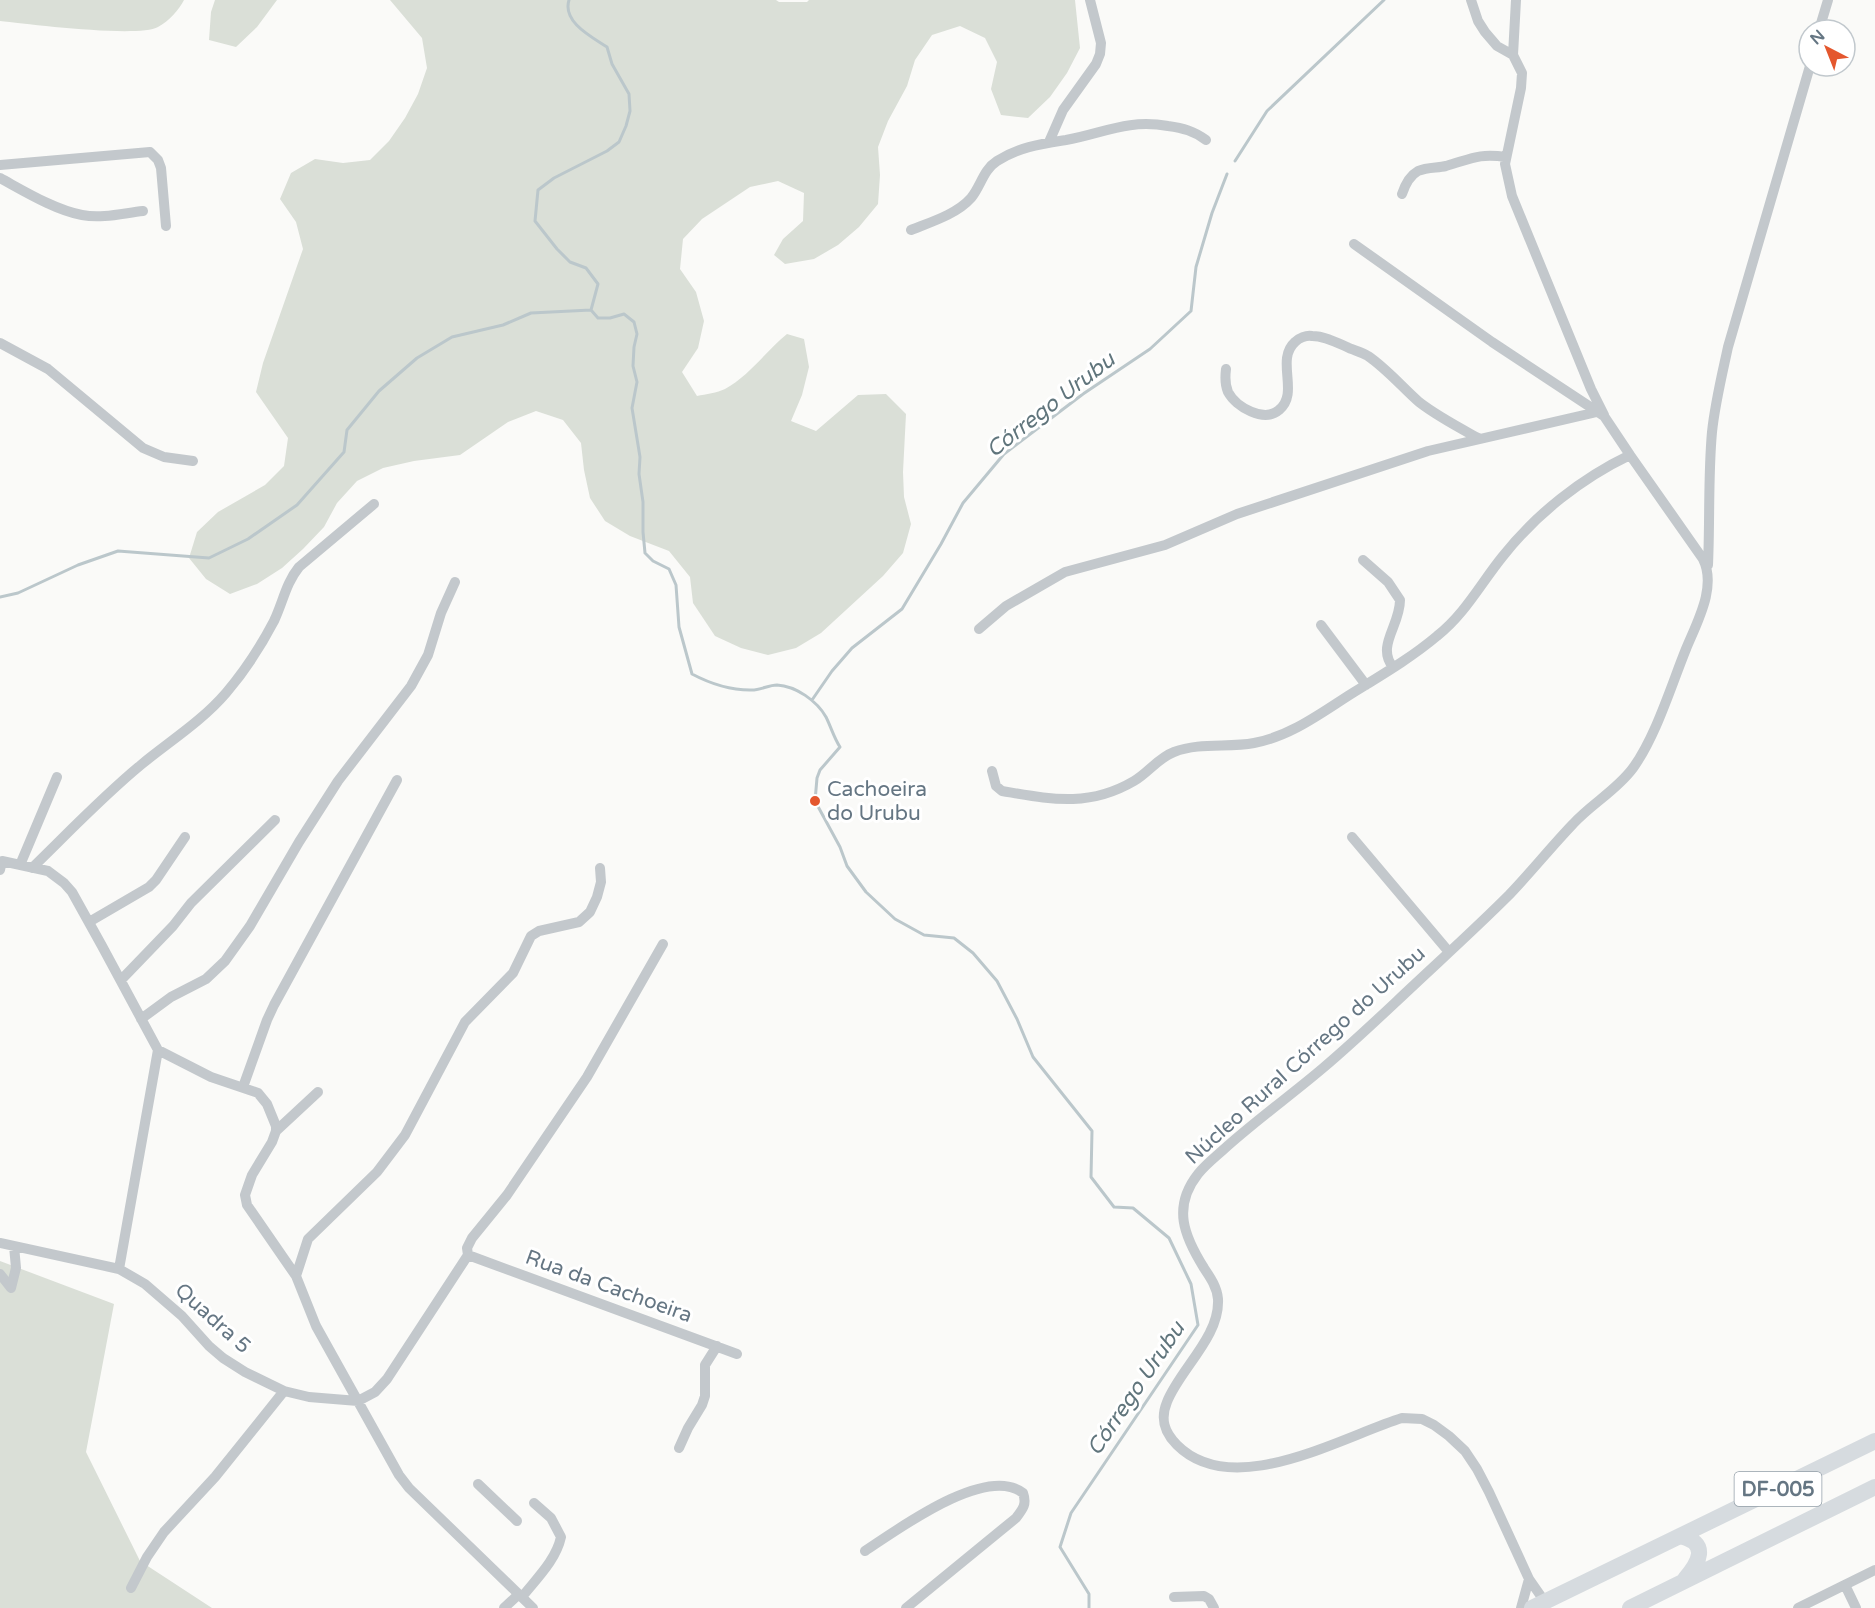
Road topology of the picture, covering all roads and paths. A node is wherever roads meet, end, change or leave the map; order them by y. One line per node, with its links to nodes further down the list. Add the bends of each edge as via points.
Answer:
1 (1090, 0): 9 (street, via 1100,54 1064,110)
2 (1471, 0): 6 (street, via 1485,32 1497,46)
3 (1516, 0): 6 (street)
4 (1828, 0): 5 (street)
5 (1823, 18)
6 (1513, 55): 10 (street, via 1522,73 1521,88)
7 (1806, 78): 26 (street, Núcleo Rural Córrego do Urubu, via 1728,347 1718,394 1709,479)
8 (1206, 141): 9 (street, via 1191,130 1138,123)
9 (1049, 142): 16 (street, via 1023,147 995,162 966,204)
10 (1506, 157): 13 (street, via 1472,156 1416,172); 20 (street, via 1512,196)
11 (0, 165): 15 (street, via 150,152 161,168)
12 (0, 178): 14 (street, via 83,215)
13 (1402, 194)
14 (144, 211)
15 (166, 226)
16 (911, 230)
17 (1354, 244): 20 (street)
18 (0, 343): 23 (street, via 48,369 143,448 164,457)
19 (1226, 369): 21 (street, via 1228,392 1238,403 1268,416 1285,403 1287,355 1291,346 1310,335 1322,338 1366,355 1421,403)
20 (1601, 414): 21 (street); 22 (street)
21 (1478, 438): 29 (street, via 1237,514 1165,545 1065,572 1006,606)
22 (1630, 455): 26 (street); 30 (street, via 1582,483 1527,529 1458,616 1438,636)
23 (194, 461)
24 (374, 504): 40 (street, via 291,577 269,629 226,693 99,802)
25 (1363, 560): 30 (street, via 1388,582 1400,600 1385,647)
26 (1708, 569): 44 (street, Núcleo Rural Córrego do Urubu, via 1709,584 1694,629 1632,771 1577,819)
27 (455, 582): 46 (street, via 428,655 411,686 338,781 250,927 214,973)
28 (1321, 625): 31 (street)
29 (979, 629)
30 (1393, 667): 31 (street)
31 (1366, 685): 32 (street, via 1280,736 1253,743 1189,747 1165,756 1136,780 1099,795 1065,800 1002,791 996,786)
32 (992, 771)
33 (57, 777): 38 (street)
34 (397, 780): 48 (street, via 271,1012)
35 (275, 820): 45 (street)
36 (185, 837): 42 (street, via 149,887)
37 (1352, 837): 44 (street)
38 (20, 865): 39 (street); 40 (street)
39 (1, 866)
40 (32, 868): 42 (street, via 48,871 64,883)
41 (600, 868): 56 (street, via 601,882 590,912 579,922 531,936 513,973 465,1022 405,1135 357,1193 308,1239)
42 (88, 922): 45 (street)
43 (663, 944): 53 (street, via 587,1077 507,1195 472,1238)
44 (1449, 952): 70 (street, Núcleo Rural Córrego do Urubu, via 1321,1070 1202,1170 1186,1192 1185,1230 1215,1287 1218,1305 1204,1344 1170,1395 1164,1426 1180,1449 1210,1466 1244,1468 1289,1458 1402,1418 1422,1419 1449,1436 1477,1468)
45 (121, 980): 46 (street)
46 (141, 1019): 47 (street)
47 (158, 1050): 48 (street, via 211,1077); 54 (street)
48 (243, 1087): 50 (street, via 262,1098)
49 (318, 1092): 50 (street)
50 (276, 1131): 56 (street, via 245,1195 253,1216)
51 (0, 1243): 52 (street, Quadra 5)
52 (14, 1246): 54 (street, Quadra 5); 55 (street, via 16,1268 11,1288)
53 (468, 1255): 57 (street, Rua da Cachoeira); 60 (street, via 387,1379 375,1392)
54 (119, 1269): 59 (street, Quadra 5, via 145,1284 223,1358)
55 (0, 1274)
56 (296, 1276): 60 (street, via 316,1326)
57 (717, 1346): 58 (street, Rua da Cachoeira); 62 (street, via 705,1365 702,1405)
58 (737, 1354)
59 (284, 1390): 60 (street, Quadra 5, via 309,1397); 73 (street, via 215,1477 164,1532)
60 (358, 1401): 74 (street, via 409,1488)
61 (1875, 1442): 67 (main road, DF-005)
62 (679, 1448)
63 (477, 1484): 66 (street)
64 (1875, 1487): 71 (main road, DF-005)
65 (534, 1503): 74 (street, via 551,1518 561,1537 548,1565)
66 (517, 1521)
67 (1680, 1536): 71 (main road, via 1694,1542 1700,1553); 76 (main road, DF-005)
68 (865, 1551): 79 (street, via 964,1492 988,1485 1009,1486 1023,1493 1024,1507 1016,1518)
69 (1875, 1570): 72 (street)
70 (1528, 1579): 76 (street, Núcleo Rural Córrego do Urubu); 81 (street)
71 (1685, 1580): 82 (main road, DF-005)
72 (1845, 1585): 83 (street); 84 (street)
73 (131, 1588)
74 (521, 1595): 77 (street); 78 (street)
75 (1173, 1597): 80 (street, via 1204,1596)
76 (1538, 1605)
77 (504, 1608)
78 (533, 1608)
79 (906, 1608)
80 (1214, 1608)
81 (1521, 1608)
82 (1630, 1608)
83 (1798, 1608)
84 (1856, 1608)

